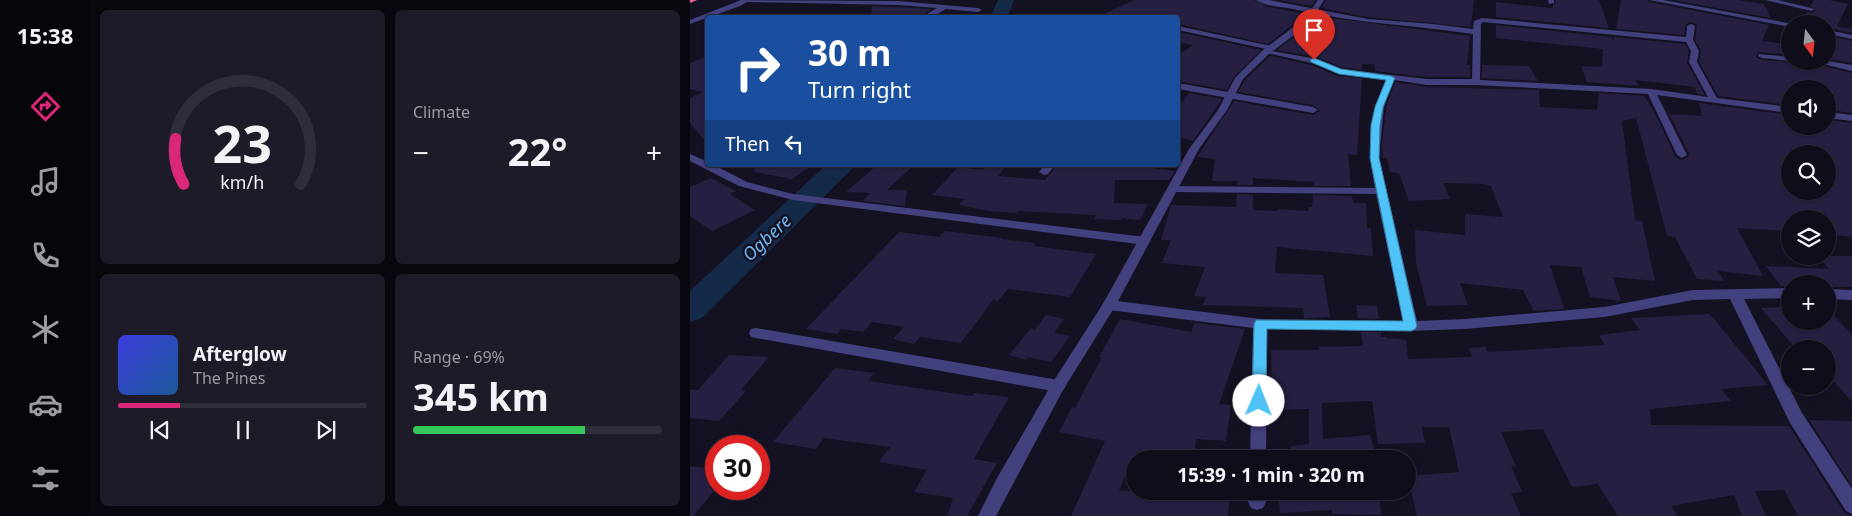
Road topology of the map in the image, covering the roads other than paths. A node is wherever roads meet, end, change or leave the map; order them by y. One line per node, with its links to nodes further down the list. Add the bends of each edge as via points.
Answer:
1 (745, 0): 6 (street); 11 (street)
2 (1259, 0): 10 (street)
3 (1321, 0): 10 (street)
4 (1652, 0): 15 (street)
5 (1768, 0): 8 (street)
6 (901, 2): 7 (street)
7 (945, 7): 9 (street); 12 (street)
8 (1810, 8)
9 (978, 10)
10 (1314, 12): 18 (street); 22 (street, via 1301,26)
11 (710, 15)
12 (929, 15)
13 (705, 17): 14 (street)
14 (690, 22)
15 (1781, 23)
16 (1691, 26): 21 (street)
17 (1180, 28): 22 (street)
18 (1476, 32): 21 (street, via 1478,21 1489,20); 28 (street)
19 (1836, 34): 20 (street)
20 (1852, 37)
21 (1689, 40): 32 (street, via 1694,51 1693,62)
22 (1268, 50): 27 (street, via 1314,60 1339,71); 31 (street, via 1244,71)
23 (1762, 56): 24 (street)
24 (1781, 58)
25 (1836, 65): 26 (street)
26 (1852, 68)
27 (1391, 78): 28 (street); 42 (street, via 1379,107 1374,139 1374,158)
28 (1476, 82): 30 (street)
29 (1180, 86): 31 (street)
30 (1651, 92): 32 (street); 37 (street)
31 (1229, 94): 34 (street); 41 (street, via 1222,110 1194,149)
32 (1714, 100): 33 (street)
33 (1781, 109)
34 (1314, 110)
35 (1836, 116): 36 (street)
36 (1852, 118)
37 (1682, 155)
38 (690, 157): 39 (street)
39 (705, 165)
40 (710, 167): 43 (street, via 743,184 793,197)
41 (1174, 189): 42 (street); 43 (street)
42 (1382, 192): 50 (street)
43 (1145, 242): 48 (street)
44 (1734, 293): 45 (street); 50 (street, via 1693,295 1604,312); 54 (street, via 1796,418)
45 (1781, 293)
46 (1836, 294): 47 (street)
47 (1852, 295)
48 (1109, 305): 49 (street); 52 (street)
49 (1260, 324): 50 (street); 53 (street)
50 (1411, 326)
51 (756, 333): 52 (street)
52 (1058, 386): 55 (street)
53 (1258, 450)
54 (1852, 505)
55 (988, 516)

